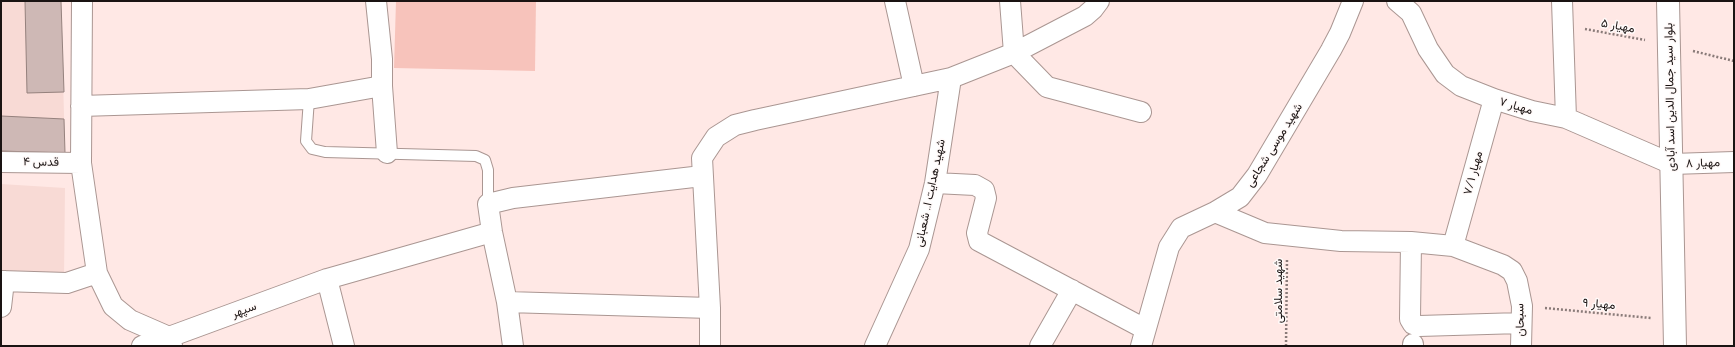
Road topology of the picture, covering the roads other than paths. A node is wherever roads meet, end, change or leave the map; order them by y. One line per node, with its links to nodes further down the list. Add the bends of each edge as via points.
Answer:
1 (82, 1): 16 (street)
2 (376, 1): 12 (street)
3 (895, 1): 13 (street)
4 (1010, 1): 10 (street)
5 (1098, 1): 10 (street, via 1084,16)
6 (1353, 1): 27 (street, شهید موسی شجاعی, via 1331,50 1257,175 1240,197)
7 (1397, 1): 15 (street, مهیار ۷, via 1411,13 1428,49 1445,74 1460,86)
8 (1562, 1): 18 (street)
9 (1668, 1): 23 (main road, بلوار سید جمال الدین اسد آبادی)
10 (1014, 53): 11 (street); 17 (street, via 1046,87)
11 (951, 78): 13 (street); 25 (street, شهید هدایت ا.. شعبانی)
12 (382, 86): 14 (street); 19 (street)
13 (914, 86): 24 (street, via 735,125 716,137 702,158)
14 (310, 99): 16 (street); 19 (lane, via 306,141 312,148 325,152)
15 (1494, 99): 18 (street, مهیار ۷); 30 (street, مهیار ۷/۱)
16 (81, 106): 22 (street)
17 (1141, 112)
18 (1566, 118): 23 (street, مهیار ۷)
19 (387, 153): 26 (lane, via 476,156 486,160)
20 (1, 162): 22 (street, قدس ۴)
21 (1734, 162): 23 (street, مهیار ۸)
22 (81, 163): 31 (street)
23 (1672, 164): 48 (main road, بلوار سید جمال الدین اسد آبادی)
24 (702, 176): 26 (street, via 512,198); 37 (street)
25 (935, 183): 34 (street, via 975,185 984,190 986,198 977,233 979,241); 45 (street, شهید هدایت ا.. شعبانی, via 919,249)
26 (488, 204): 28 (street)
27 (1215, 212): 29 (street, via 1265,233 1341,241); 39 (street, شهید موسی شجاعی, via 1181,228 1169,247)
28 (492, 232): 32 (street, سپهر); 35 (street)
29 (1411, 242): 30 (street); 38 (street, via 1410,319 1413,324 1419,326)
30 (1453, 246): 38 (street, سبحان, via 1503,265 1512,271 1517,281)
31 (97, 272): 33 (street, via 67,283); 40 (street, via 113,306 130,320)
32 (327, 279): 40 (street, سپهر); 42 (street)
33 (2, 281): 36 (street)
34 (1072, 290): 39 (street); 46 (street)
35 (507, 302): 37 (street); 43 (street)
36 (1, 307)
37 (710, 308): 44 (street)
38 (1521, 315): 47 (street, سبحان)
39 (1143, 338)
40 (171, 342): 41 (street, سپهر)
41 (142, 346)
42 (344, 346)
43 (514, 346)
44 (710, 346)
45 (875, 346)
46 (1040, 346)
47 (1521, 346)
48 (1675, 346)

